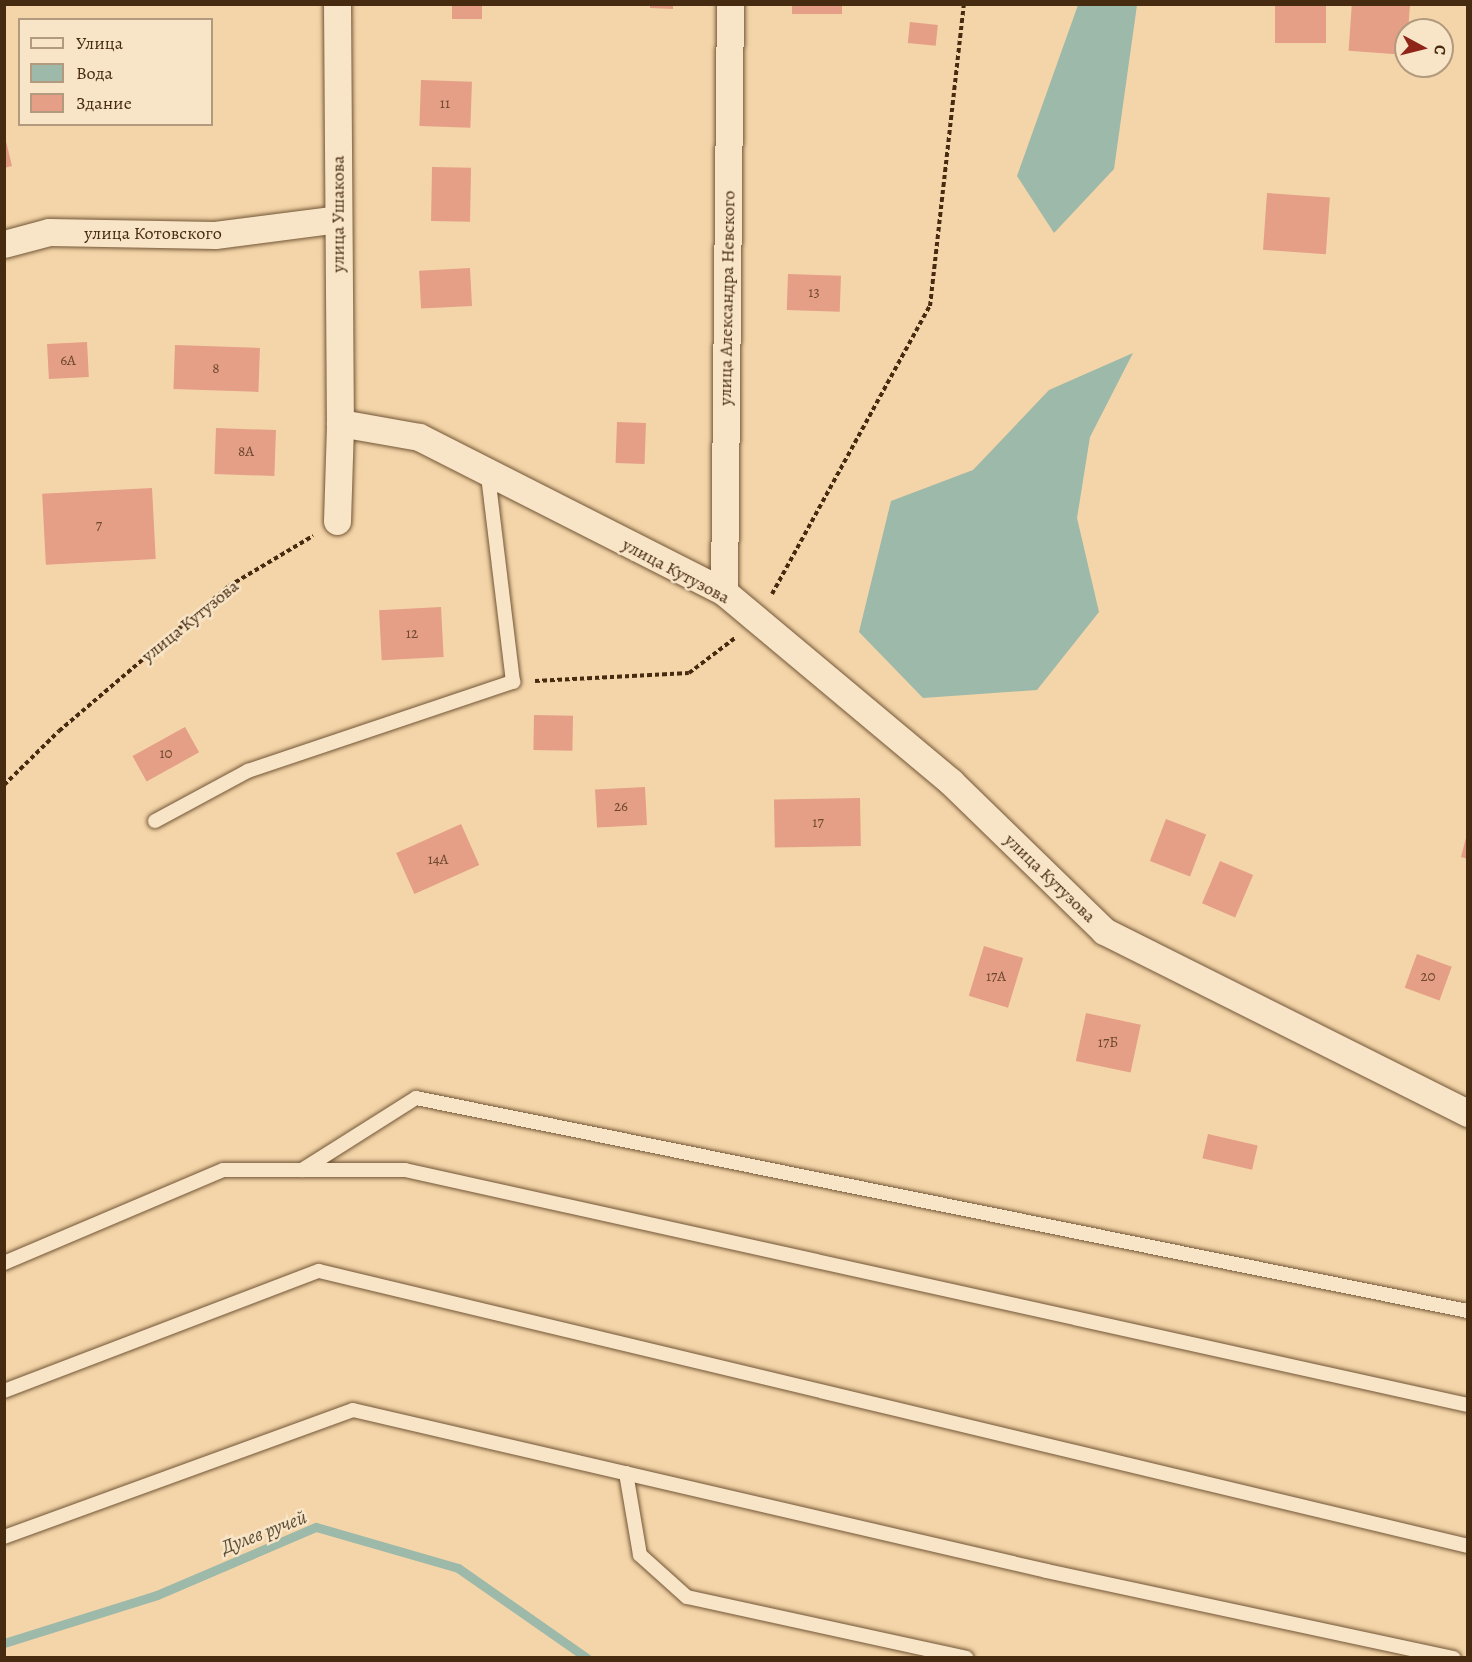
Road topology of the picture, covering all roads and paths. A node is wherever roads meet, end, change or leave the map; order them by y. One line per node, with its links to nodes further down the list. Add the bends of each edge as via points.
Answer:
1 (337, 4): 4 (street, улица Ушакова)
2 (730, 4): 9 (street, улица Александра Невского)
3 (964, 4): 10 (path, via 930,306)
4 (338, 219): 5 (street, улица Котовского, via 215,235 49,232); 6 (street, улица Ушакова)
5 (4, 244)
6 (340, 423): 7 (street, улица Кутузова, via 419,437); 8 (street)
7 (488, 474): 9 (street, улица Кутузова); 11 (lane)
8 (337, 521): 12 (path, улица Кутузова, via 229,586 59,731)
9 (723, 592): 10 (street, улица Кутузова)
10 (758, 621): 11 (path, via 689,673); 14 (street, улица Кутузова, via 951,782 1104,931)
11 (513, 682): 13 (lane, via 248,771)
12 (4, 785)
13 (155, 821)
14 (1467, 1113)
15 (303, 1170): 16 (lane, via 223,1170); 17 (lane, via 416,1098); 19 (lane, via 405,1170)
16 (4, 1263)
17 (1467, 1311)
18 (4, 1391): 22 (lane, via 319,1271)
19 (1467, 1405)
20 (626, 1473): 21 (lane, via 353,1410); 23 (lane); 24 (lane, via 640,1555 687,1597)
21 (4, 1537)
22 (1467, 1546)
23 (1436, 1656): 25 (lane)
24 (966, 1658)
25 (1454, 1658)

